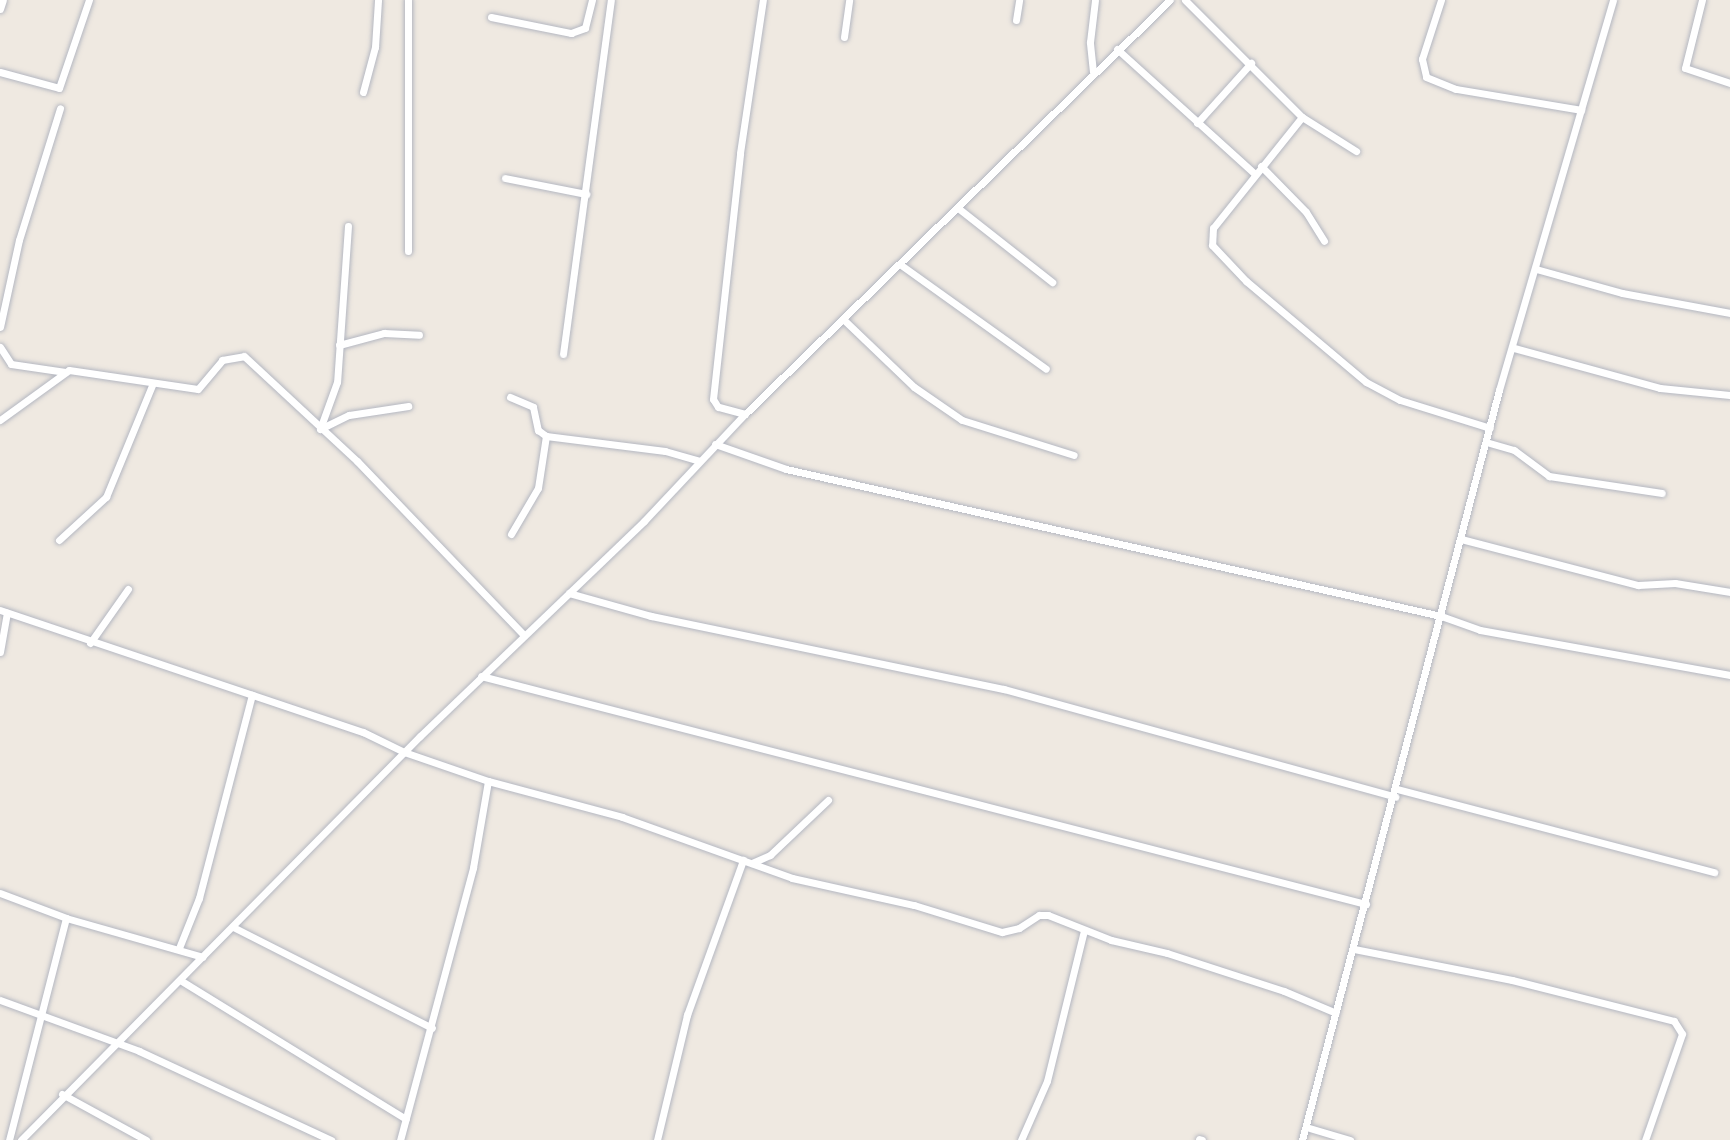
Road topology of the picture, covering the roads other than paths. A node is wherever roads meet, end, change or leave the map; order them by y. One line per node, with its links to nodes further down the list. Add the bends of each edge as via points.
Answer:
1 (3, 0): 16 (street)
2 (89, 0): 22 (street, via 59,88)
3 (378, 0): 25 (street, via 375,47)
4 (408, 0): 38 (street)
5 (592, 0): 17 (street, via 585,28 571,33)
6 (611, 0): 34 (street)
7 (763, 0): 56 (street, via 740,153 713,399 718,407)
8 (849, 0): 19 (street)
9 (1018, 0): 18 (street)
10 (1095, 0): 23 (street, via 1090,42)
11 (1170, 0): 20 (street)
12 (1185, 0): 21 (street)
13 (1441, 0): 27 (street, via 1422,59 1426,77 1456,89)
14 (1613, 0): 27 (street)
15 (1702, 0): 24 (street, via 1685,68)
16 (0, 9)
17 (491, 17)
18 (1016, 20)
19 (844, 37)
20 (1117, 49): 23 (street); 29 (street)
21 (1251, 63): 28 (street); 29 (street)
22 (0, 72)
23 (1093, 72): 35 (street)
24 (1730, 83)
25 (363, 92)
26 (60, 108): 44 (street, via 19,240)
27 (1581, 110): 40 (street)
28 (1302, 117): 30 (street); 31 (street)
29 (1197, 123): 32 (street)
30 (1356, 152)
31 (1261, 166): 32 (street); 37 (street, via 1306,212)
32 (1255, 174): 58 (street, via 1210,233 1220,256 1366,382 1400,400)
33 (505, 178): 34 (street)
34 (586, 194): 49 (street)
35 (958, 208): 39 (street); 41 (street)
36 (348, 226): 46 (street)
37 (1324, 241)
38 (408, 251)
39 (901, 265): 43 (street); 50 (street)
40 (1536, 269): 42 (street, via 1622,293); 48 (street)
41 (1052, 282)
42 (1730, 313)
43 (843, 319): 56 (street); 63 (street, via 914,387 962,420)
44 (0, 327)
45 (418, 335): 46 (street, via 384,333)
46 (339, 345): 59 (street, via 334,393)
47 (0, 347): 51 (street, via 11,364)
48 (1514, 348): 53 (street, via 1660,388); 58 (street)
49 (563, 354)
50 (1046, 369)
51 (65, 372): 52 (street, via 88,371); 57 (street)
52 (153, 384): 59 (street, via 198,389 222,360 244,356); 68 (street, via 106,497)
53 (1730, 395)
54 (510, 397): 60 (street, via 532,407 538,430)
55 (408, 406): 59 (street, via 349,415)
56 (745, 414): 62 (street)
57 (0, 420)
58 (1490, 428): 61 (street)
59 (320, 429): 74 (street, via 357,461)
60 (546, 436): 64 (street, via 665,451); 66 (street, via 538,489)
61 (1486, 442): 65 (street, via 1514,450 1550,476); 67 (street)
62 (715, 444): 64 (street); 73 (street, via 786,469)
63 (1074, 454)
64 (699, 461): 71 (street)
65 (1662, 493)
66 (511, 534)
67 (1461, 539): 70 (street, via 1638,585 1675,583); 73 (street)
68 (59, 540)
69 (128, 588): 75 (street)
70 (1730, 592)
71 (569, 593): 74 (street); 82 (street, via 651,616 1004,689)
72 (4, 612): 75 (street); 76 (street)
73 (1440, 616): 77 (street, via 1480,630); 82 (street)
74 (523, 633): 78 (street)
75 (90, 643): 79 (street)
76 (0, 652)
77 (1730, 675)
78 (481, 676): 80 (street); 88 (street)
79 (252, 695): 80 (street, via 363,732); 92 (street, via 200,898)
80 (404, 752): 81 (street); 90 (street)
81 (488, 781): 84 (street, via 622,817); 99 (street, via 482,827)
82 (1396, 793): 86 (street); 88 (street)
83 (828, 801): 85 (street, via 770,855)
84 (743, 860): 85 (street); 109 (street, via 687,1015)
85 (752, 863): 91 (street, via 1002,932 1019,928 1039,915)
86 (1714, 872)
87 (0, 893): 89 (street)
88 (1366, 904): 93 (street)
89 (66, 918): 92 (street); 98 (street)
90 (232, 927): 94 (street); 99 (street)
91 (1084, 930): 97 (street, via 1284,991); 110 (street, via 1047,1081)
92 (179, 948): 94 (street)
93 (1354, 949): 97 (street); 113 (street, via 1512,980 1674,1021 1682,1034)
94 (203, 957): 95 (street)
95 (180, 980): 100 (street); 102 (street)
96 (0, 1000): 98 (street)
97 (1336, 1013): 103 (street)
98 (41, 1016): 100 (street); 104 (street)
99 (432, 1028): 102 (street)
100 (116, 1043): 101 (street); 107 (street)
101 (62, 1094): 105 (street); 106 (street)
102 (406, 1119): 108 (street)
103 (1306, 1128): 111 (street); 112 (street)
104 (9, 1140)
105 (21, 1140)
106 (146, 1140)
107 (331, 1140)
108 (400, 1140)
109 (657, 1140)
110 (1020, 1140)
111 (1302, 1140)
112 (1350, 1140)
113 (1646, 1140)

